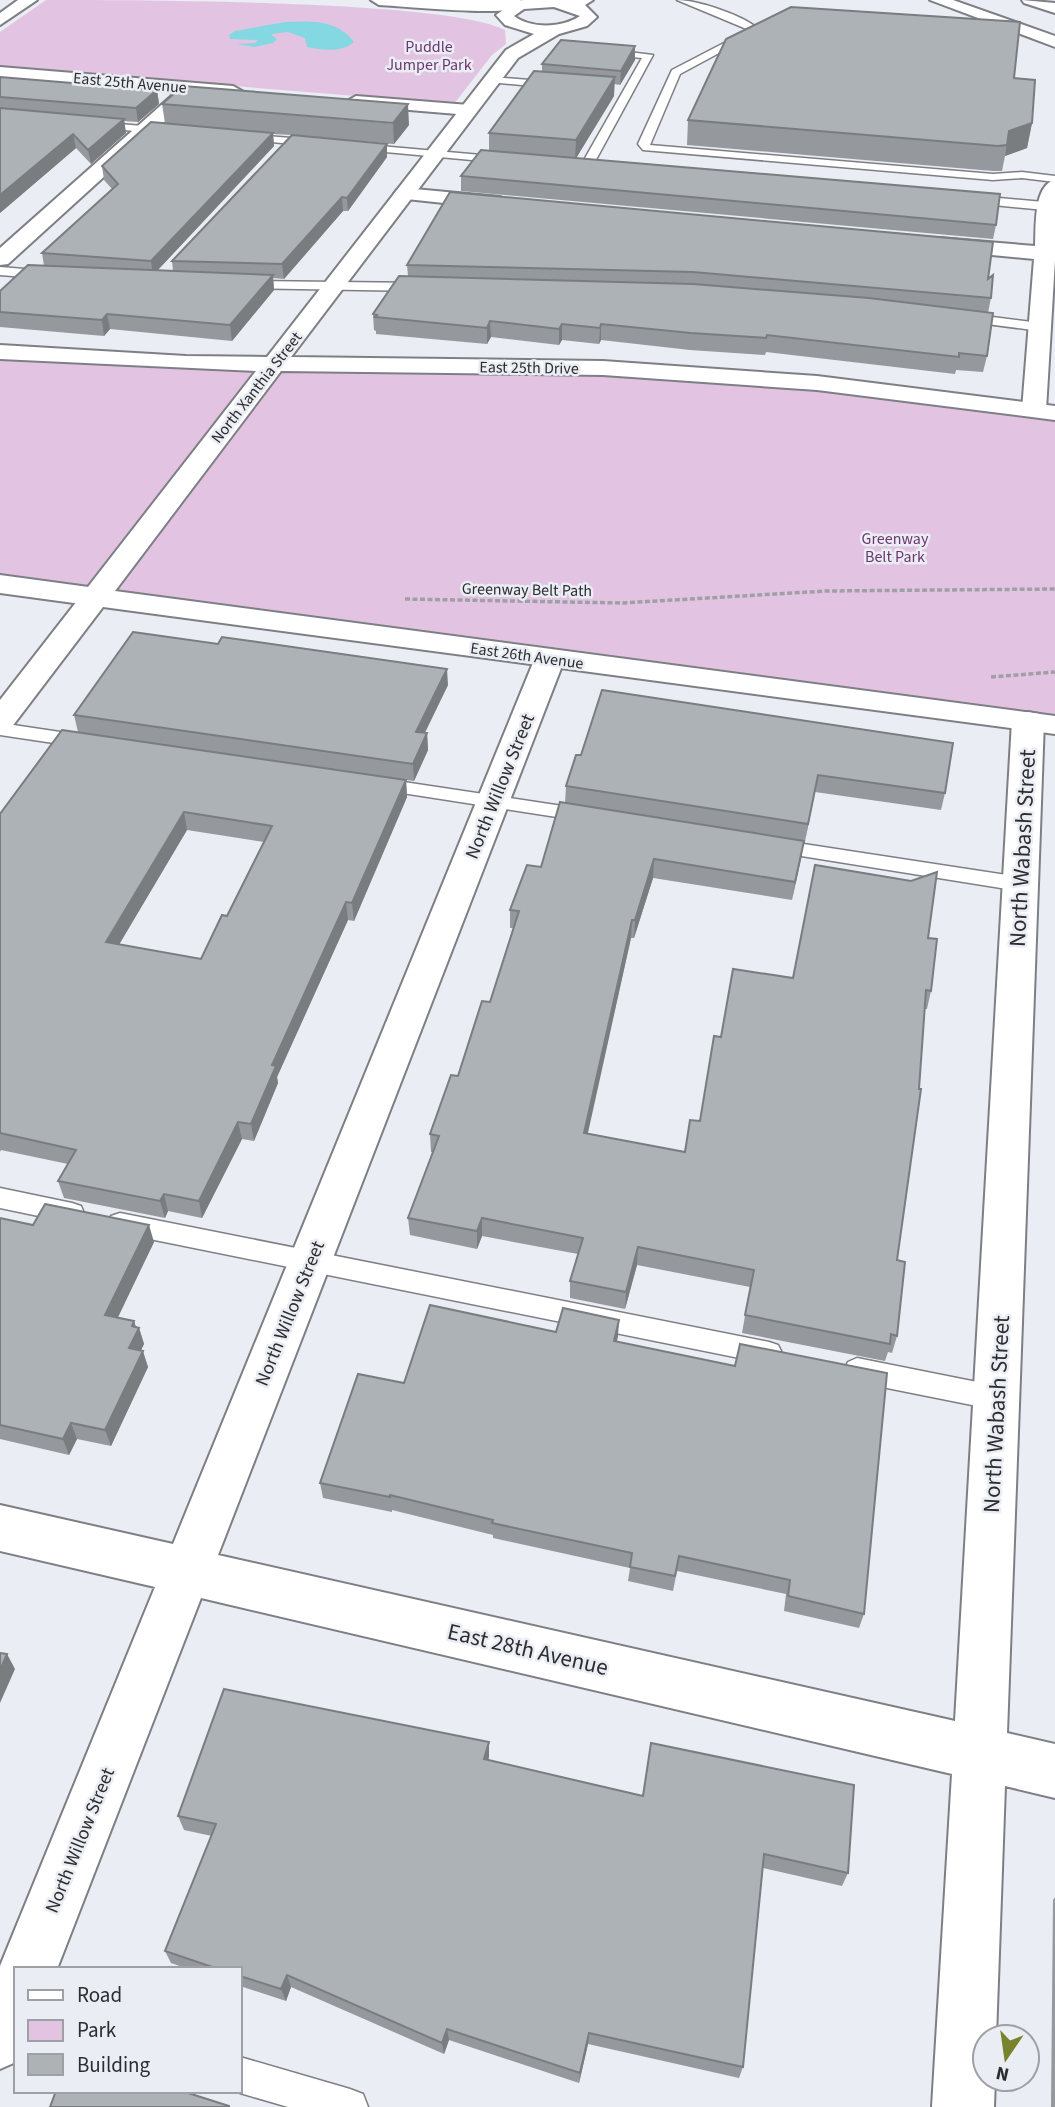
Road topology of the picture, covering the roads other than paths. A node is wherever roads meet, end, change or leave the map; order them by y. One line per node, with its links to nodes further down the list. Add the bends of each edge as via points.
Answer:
1 (29, 0): 12 (street)
2 (379, 0): 8 (street)
3 (709, 0): 6 (lane)
4 (938, 0): 15 (street)
5 (1030, 0): 11 (street)
6 (687, 2): 40 (lane, via 755,31 676,72 644,145 647,148)
7 (605, 4): 10 (street)
8 (440, 5): 9 (street); 13 (street)
9 (520, 5): 10 (street); 13 (street, via 506,12)
10 (587, 7): 14 (street, North Xanthia Street, via 585,21)
11 (1055, 8)
12 (1, 19)
13 (508, 21): 14 (street, via 531,28); 17 (street, via 515,30)
14 (557, 28): 17 (street, North Xanthia Street)
15 (1055, 42)
16 (586, 51): 23 (lane, via 648,55)
17 (512, 54): 19 (street, North Xanthia Street)
18 (0, 72): 21 (street, East 25th Avenue)
19 (492, 80): 20 (lane); 26 (street, North Xanthia Street)
20 (563, 86)
21 (191, 88): 24 (street, East 25th Avenue); 28 (street)
22 (615, 90): 23 (lane)
23 (628, 91): 38 (lane)
24 (246, 92)
25 (343, 100): 26 (street)
26 (469, 110): 35 (street, North Xanthia Street)
27 (81, 123): 28 (lane)
28 (145, 129): 29 (lane); 47 (street)
29 (178, 132)
30 (234, 136): 31 (lane)
31 (289, 141): 32 (lane); 34 (lane)
32 (328, 145)
33 (341, 146): 35 (lane)
34 (280, 151)
35 (436, 154): 36 (lane); 41 (street, North Xanthia Street)
36 (522, 161)
37 (573, 166): 38 (lane)
38 (586, 167): 39 (lane)
39 (600, 168)
40 (1055, 179)
41 (404, 194): 44 (street); 51 (street, North Xanthia Street)
42 (959, 199): 43 (lane)
43 (1053, 200): 46 (street)
44 (522, 205)
45 (920, 242): 46 (street)
46 (1044, 253): 54 (street)
47 (0, 259)
48 (0, 271): 49 (lane)
49 (65, 276)
50 (224, 284): 51 (lane)
51 (333, 287): 52 (lane); 56 (street, North Xanthia Street)
52 (430, 287)
53 (951, 316): 54 (lane)
54 (1040, 327): 57 (street)
55 (0, 352): 56 (street, East 25th Drive)
56 (273, 365): 57 (street, East 25th Drive, via 512,365 643,371 817,383); 59 (street, North Xanthia Street)
57 (1045, 412)
58 (0, 584): 59 (street, East 26th Avenue)
59 (96, 597): 60 (street, East 26th Avenue); 61 (street, North Xanthia Street)
60 (550, 657): 62 (street, East 26th Avenue); 66 (street, North Willow Street)
61 (0, 721)
62 (1041, 723): 69 (street, North Wabash Street)
63 (0, 729): 64 (lane)
64 (110, 745)
65 (356, 781): 66 (lane)
66 (493, 801): 67 (lane); 71 (street, North Willow Street)
67 (615, 820)
68 (750, 841): 69 (lane)
69 (1020, 884): 74 (street, North Wabash Street)
70 (0, 1198): 71 (lane)
71 (309, 1262): 72 (lane); 76 (street, North Willow Street)
72 (794, 1358)
73 (835, 1366): 74 (lane)
74 (997, 1398): 77 (street, North Wabash Street)
75 (0, 1528): 76 (street, East 28th Avenue)
76 (186, 1571): 77 (street, East 28th Avenue); 79 (street, North Willow Street)
77 (979, 1754): 78 (street, East 28th Avenue); 82 (street, North Wabash Street)
78 (1055, 1771)
79 (27, 1967)
80 (242, 2076): 81 (lane)
81 (350, 2107)
82 (963, 2107)

